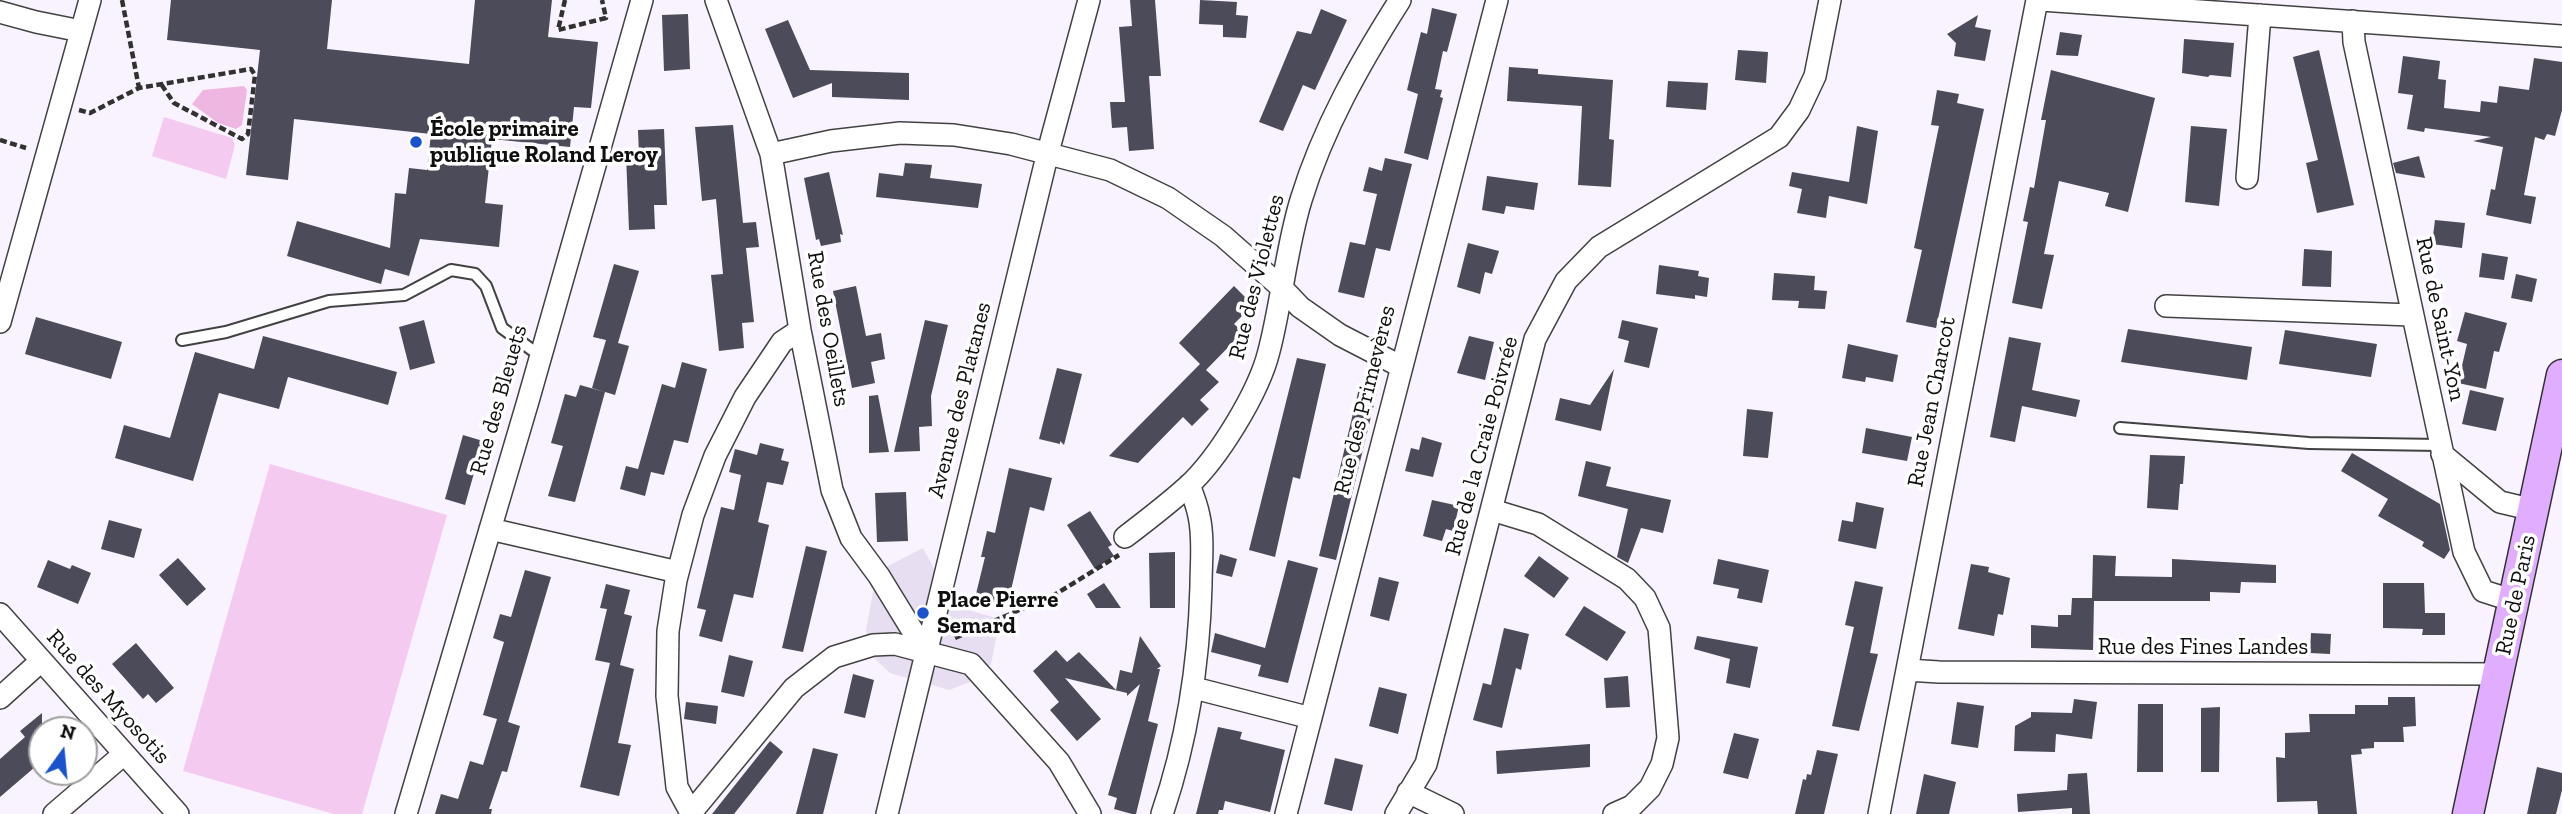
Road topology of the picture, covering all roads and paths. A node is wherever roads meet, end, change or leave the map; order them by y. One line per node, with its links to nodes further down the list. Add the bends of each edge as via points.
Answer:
1 (90, 0): 15 (street)
2 (122, 0): 18 (path)
3 (565, 0): 4 (path, via 558,30 606,18)
4 (602, 0)
5 (642, 0): 29 (street, Rue des Bleuets)
6 (716, 0): 21 (street, Rue des Oeillets)
7 (1089, 0): 20 (street, Avenue des Platanes)
8 (1400, 0): 23 (street, Rue des Violettes, via 1344,95 1319,150 1301,201)
9 (1497, 0): 30 (street, Rue des Primevères)
10 (1830, 0): 35 (street, Rue de la Craie Poivrée, via 1815,76 1799,110 1779,137 1599,247 1566,281 1535,339)
11 (2039, 0): 13 (street); 44 (street, Rue Jean Charcot)
12 (0, 12): 15 (street)
13 (2260, 15): 14 (street); 22 (street)
14 (2353, 21): 16 (street); 25 (street, Rue de Saint-Yon)
15 (80, 31): 19 (street)
16 (2562, 36)
17 (161, 84): 17 (path, via 251,69 255,75 248,134 242,139 174,103); 18 (path)
18 (139, 88): 19 (path, via 90,113)
19 (61, 105): 26 (street)
20 (1048, 152): 21 (street, via 954,135 900,133); 23 (street, via 1110,170 1168,198 1223,236); 42 (street, Avenue des Platanes)
21 (771, 154): 27 (street, Rue des Oeillets)
22 (2247, 178)
23 (1282, 288): 30 (street, via 1340,335); 34 (street, Rue des Violettes, via 1268,354 1253,391 1226,439)
24 (2165, 306): 25 (street)
25 (2412, 315): 33 (street, Rue de Saint-Yon)
26 (0, 322)
27 (800, 330): 39 (street, via 782,342 745,397 715,456); 42 (street, Rue des Oeillets, via 832,490 851,538)
28 (182, 340): 29 (lane, via 226,332 329,301 404,295 451,270 475,274 486,286 502,328)
29 (539, 355): 37 (street, Rue des Bleuets)
30 (1400, 366): 48 (street, Rue des Primevères)
31 (2560, 392): 36 (main road, Rue de Paris)
32 (2120, 428): 33 (lane)
33 (2441, 450): 36 (street, via 2500,502); 40 (street, Rue de Saint-Yon, via 2463,552 2483,591)
34 (1189, 485): 38 (street, Rue des Violettes); 46 (street, via 1199,516 1202,552)
35 (1492, 510): 50 (street, Rue de la Craie Poivrée, via 1426,764); 61 (street, via 1538,524 1627,579 1645,597 1659,628 1668,738 1662,764 1650,788 1632,806)
36 (2534, 510): 40 (main road, Rue de Paris)
37 (490, 528): 39 (street); 54 (street, Rue des Bleuets)
38 (1125, 537): 42 (path, via 1126,551 1056,594)
39 (678, 572): 51 (street, via 668,631 667,696 677,787)
40 (2514, 601): 45 (main road, Rue de Paris)
41 (0, 614): 43 (street, Rue des Myosotis)
42 (925, 651): 51 (street, via 895,644 873,645 834,657 794,688); 55 (street, Avenue des Platanes); 56 (street, via 971,664 1059,762)
43 (41, 661): 47 (street); 49 (street, Rue des Myosotis)
44 (1907, 670): 45 (street, Rue des Fines Landes); 62 (street, Rue Jean Charcot)
45 (2499, 674): 63 (main road, Rue de Paris)
46 (1194, 688): 48 (street); 57 (street)
47 (0, 698)
48 (1311, 718): 58 (street, Rue des Primevères)
49 (124, 754): 52 (street); 53 (street, Rue des Myosotis)
50 (1408, 793): 59 (street, Rue de la Craie Poivrée); 60 (street)
51 (691, 813)
52 (54, 814)
53 (178, 814)
54 (406, 814)
55 (887, 814)
56 (1090, 814)
57 (1162, 814)
58 (1286, 814)
59 (1396, 814)
60 (1453, 814)
61 (1614, 814)
62 (1879, 814)
63 (2468, 814)

